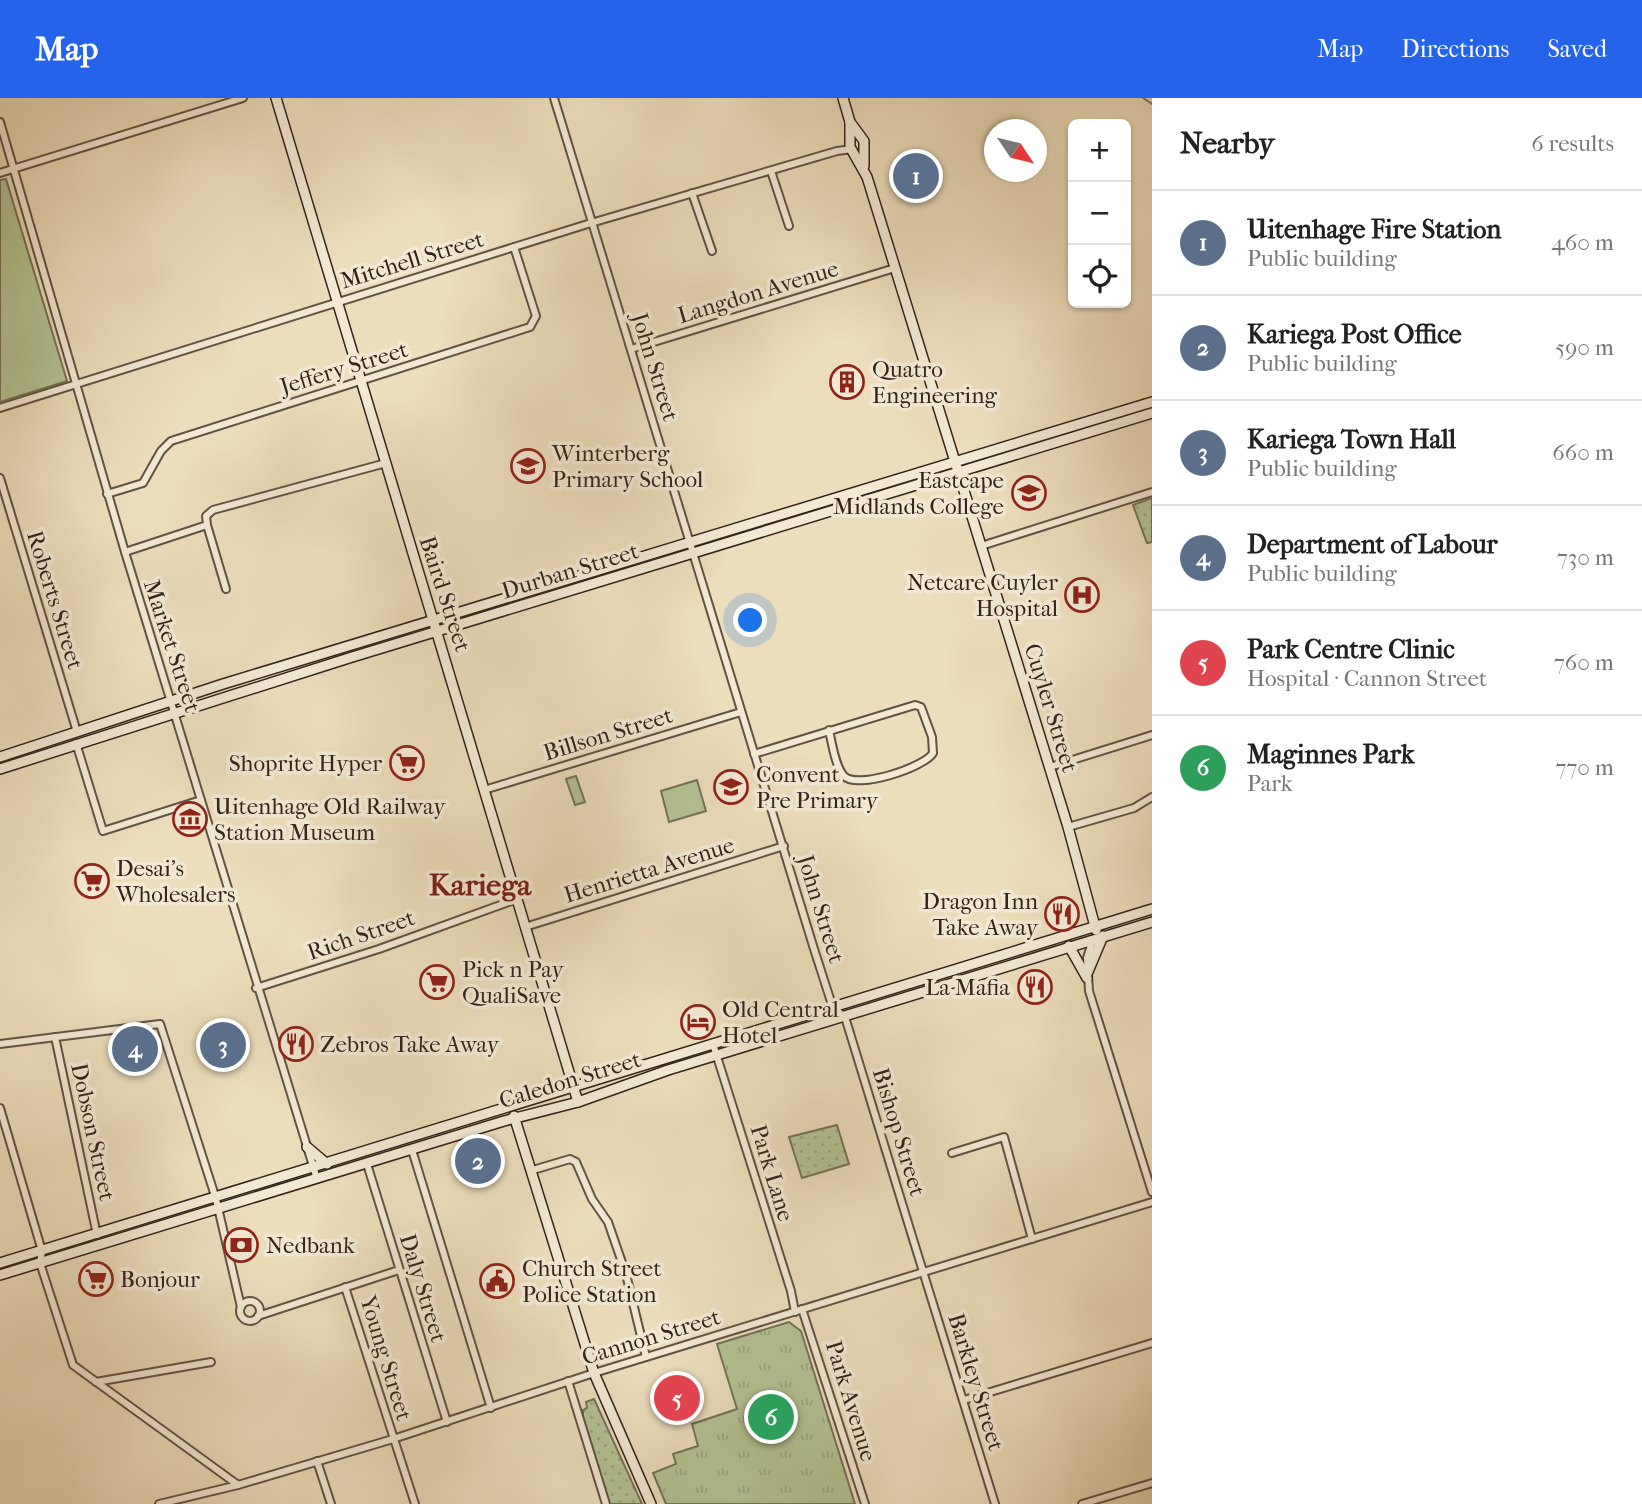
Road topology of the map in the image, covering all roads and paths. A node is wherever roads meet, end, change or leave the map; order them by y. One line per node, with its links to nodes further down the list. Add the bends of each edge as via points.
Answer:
1 (243, 98): 7 (street)
2 (276, 98): 16 (main road, Baird Street)
3 (554, 98): 11 (street, John Street)
4 (843, 98): 6 (main road, Cuyler Street)
5 (0, 122): 7 (street, Market Street)
6 (855, 144): 8 (street, Mitchell Street); 15 (main road, Cuyler Street)
7 (14, 171): 9 (street); 19 (street, Market Street)
8 (771, 171): 10 (street, Mitchell Street); 12 (street)
9 (0, 173)
10 (692, 193): 11 (street, Mitchell Street); 14 (street)
11 (591, 223): 13 (street, Mitchell Street); 17 (street, John Street)
12 (789, 226)
13 (514, 247): 16 (street, Mitchell Street); 18 (street, Jeffery Street, via 536,316 532,326)
14 (712, 251)
15 (895, 268): 17 (street, Langdon Avenue); 23 (main road, Cuyler Street)
16 (339, 301): 18 (main road, Baird Street); 19 (street, Mitchell Street)
17 (631, 349): 30 (street, John Street)
18 (362, 382): 24 (main road, Baird Street); 28 (street, Jeffery Street, via 171,441 143,483)
19 (77, 386): 21 (street, Mitchell Street); 28 (street, Market Street)
20 (1152, 402): 23 (main road, Durban Street)
21 (0, 408)
22 (1152, 414): 25 (main road, Durban Street)
23 (955, 461): 25 (main road, Cuyler Street); 30 (main road, Durban Street)
24 (386, 463): 29 (street, via 213,510 205,516); 35 (main road, Baird Street)
25 (959, 472): 31 (main road, Cuyler Street); 33 (main road, Durban Street)
26 (0, 478): 41 (street, Roberts Street)
27 (1152, 492): 31 (street)
28 (107, 494): 32 (street, Market Street)
29 (207, 526): 32 (street); 34 (street)
30 (690, 541): 33 (street, John Street); 35 (main road, Durban Street)
31 (981, 547): 46 (main road, Cuyler Street)
32 (125, 552): 37 (street, Market Street)
33 (692, 554): 36 (main road, Durban Street); 39 (street, John Street)
34 (226, 589)
35 (433, 620): 36 (main road, Baird Street); 37 (main road, Durban Street)
36 (437, 632): 38 (main road, Durban Street); 48 (main road, Baird Street)
37 (172, 701): 38 (street, Market Street); 41 (main road, Durban Street)
38 (175, 712): 43 (main road, Durban Street); 50 (street, Market Street)
39 (741, 712): 44 (street, John Street); 48 (street, Billson Street)
40 (829, 730): 40 (street, via 842,773 852,782 921,764 933,753 930,731 917,705); 44 (street)
41 (77, 732): 45 (main road, Durban Street)
42 (1152, 735): 46 (street)
43 (76, 743): 47 (main road, Durban Street); 50 (street, via 103,831)
44 (754, 754): 52 (street, John Street)
45 (0, 757)
46 (1050, 767): 51 (main road, Cuyler Street)
47 (0, 769)
48 (484, 790): 53 (main road, Baird Street)
49 (1152, 797): 51 (street, via 1134,808)
50 (201, 800): 62 (street, Market Street)
51 (1068, 827): 56 (main road, Cuyler Street)
52 (784, 846): 57 (street, Henrietta Avenue); 63 (street, John Street)
53 (517, 900): 57 (main road, Baird Street); 62 (street, Rich Street)
54 (1152, 909): 56 (main road, Caledon Street)
55 (1152, 922): 58 (main road, Caledon Street)
56 (1097, 926): 59 (main road); 63 (main road, Caledon Street)
57 (525, 927): 69 (main road, Baird Street)
58 (1103, 936): 59 (main road, Caledon Street); 61 (main road)
59 (1093, 939): 60 (main road, Caledon Street); 61 (street)
60 (1069, 946): 61 (main road); 64 (main road, Caledon Street)
61 (1087, 976): 83 (street)
62 (256, 988): 75 (street, Market Street)
63 (833, 1007): 64 (street); 67 (main road, Caledon Street)
64 (845, 1017): 68 (main road, Caledon Street); 92 (street, Bishop Street)
65 (55, 1037): 66 (street); 85 (street, via 160,1024); 86 (street, Dobson Street)
66 (0, 1044)
67 (713, 1044): 68 (street, Park Lane); 69 (main road, Caledon Street)
68 (717, 1055): 71 (main road, Caledon Street); 100 (street, Park Lane)
69 (573, 1087): 70 (main road, Caledon Street); 71 (main road, Baird Street)
70 (524, 1102): 73 (main road, Caledon Street); 74 (main road)
71 (578, 1102): 74 (main road, Caledon Street)
72 (0, 1108): 88 (street)
73 (500, 1110): 74 (main road); 78 (main road, Caledon Street)
74 (516, 1119): 76 (main road, Caledon Street); 81 (main road)
75 (307, 1147): 78 (main road); 80 (street, Market Street)
76 (412, 1150): 79 (main road, Caledon Street); 109 (street)
77 (952, 1153): 87 (street, via 1004,1137)
78 (327, 1164): 80 (main road, Caledon Street)
79 (367, 1164): 82 (main road, Caledon Street); 91 (street, Daly Street)
80 (314, 1168): 82 (street, Market Street); 85 (main road, Caledon Street)
81 (533, 1170): 103 (street, via 570,1159 576,1162 608,1222); 105 (main road)
82 (317, 1179): 85 (main road, Caledon Street)
83 (1152, 1192)
84 (1152, 1202): 87 (street, Cannon Street)
85 (216, 1204): 86 (main road, Caledon Street); 89 (main road, Caledon Street); 94 (street)
86 (97, 1235): 88 (main road, Caledon Street)
87 (1032, 1239): 92 (street, Cannon Street)
88 (42, 1251): 89 (street); 90 (main road, Caledon Street)
89 (40, 1263): 93 (main road, Caledon Street); 106 (street, via 71,1361)
90 (0, 1264)
91 (399, 1270): 95 (street); 110 (street, Daly Street)
92 (921, 1273): 100 (street, Cannon Street); 108 (street, Barkley Street)
93 (0, 1275)
94 (236, 1287): 96 (street); 98 (street)
95 (345, 1287): 99 (street); 111 (street, Young Street)
96 (250, 1302): 97 (street); 98 (street)
97 (258, 1306): 99 (street); 101 (street)
98 (241, 1307): 101 (street, via 245,1320)
99 (274, 1309): 101 (street)
100 (798, 1311): 103 (street, Cannon Street); 121 (street, Park Avenue)
101 (258, 1316)
102 (1152, 1343): 108 (street)
103 (646, 1357): 105 (street, Cannon Street)
104 (211, 1362): 106 (street)
105 (594, 1373): 107 (street, Cannon Street); 120 (main road)
106 (96, 1381): 114 (street)
107 (568, 1381): 109 (street, Cannon Street); 119 (street)
108 (964, 1400): 122 (street, Barkley Street)
109 (491, 1408): 110 (street, Cannon Street)
110 (447, 1422): 111 (street, Cannon Street)
111 (393, 1439): 112 (street, Cannon Street); 118 (street, Young Street)
112 (317, 1461): 114 (street, Cannon Street); 117 (street)
113 (1152, 1483): 123 (street)
114 (238, 1485): 115 (street, Cannon Street)
115 (168, 1503): 116 (street, Cannon Street)
116 (159, 1504)
117 (331, 1504)
118 (415, 1504)
119 (606, 1504)
120 (651, 1504)
121 (865, 1504)
122 (995, 1504)
123 (1082, 1504)

